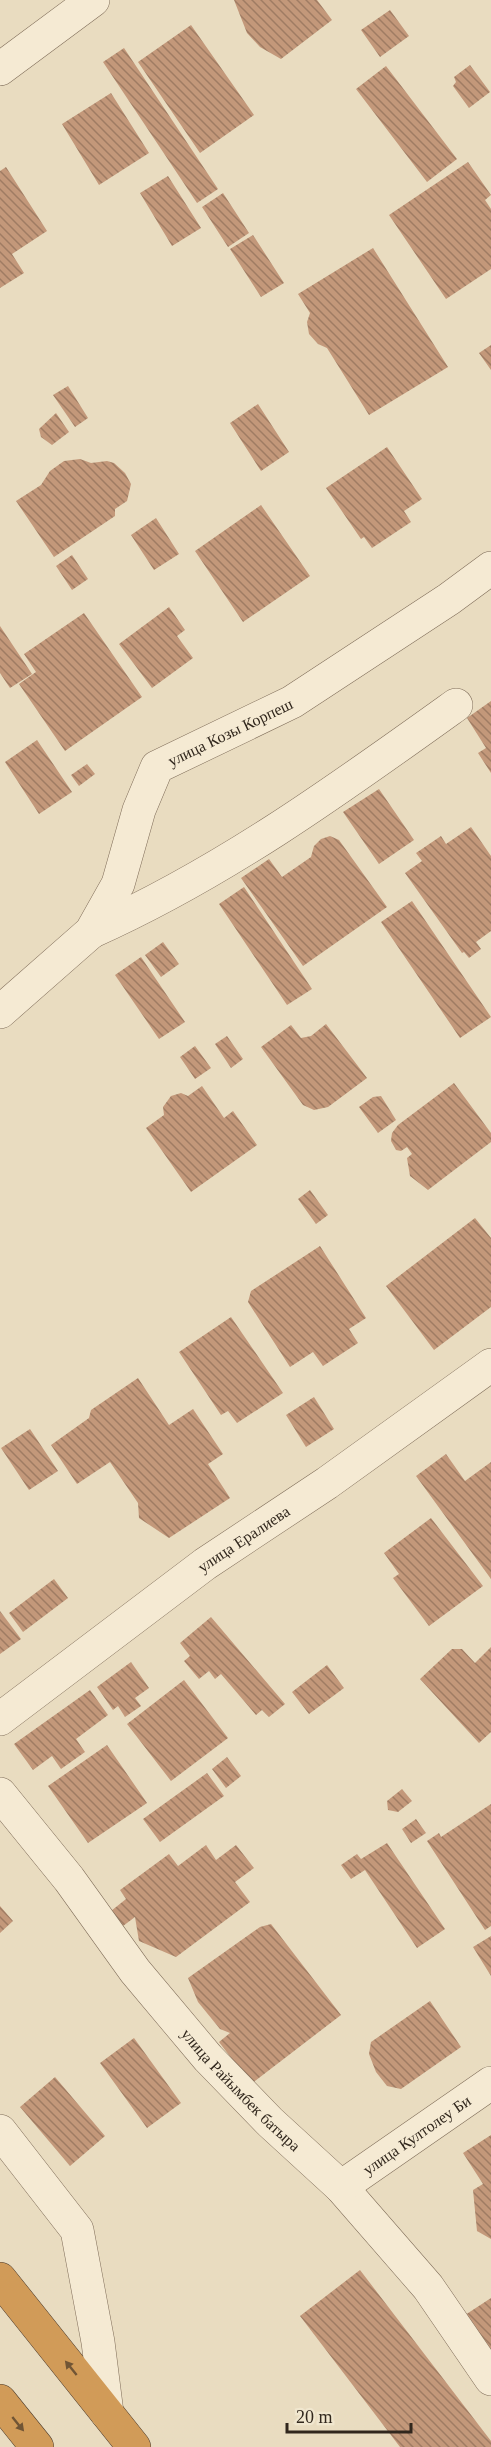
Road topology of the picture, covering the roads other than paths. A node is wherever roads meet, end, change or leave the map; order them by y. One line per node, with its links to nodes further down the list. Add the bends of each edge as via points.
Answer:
1 (93, 0): 2 (street)
2 (0, 69)
3 (491, 568): 5 (street, улица Козы Корпеш, via 292,702 158,767 139,810)
4 (456, 705): 6 (street, via 350,782)
5 (128, 850): 6 (street, via 138,874 157,886); 7 (street, улица Козы Корпеш, via 118,884)
6 (179, 890): 7 (street)
7 (92, 932): 8 (street, улица Козы Корпеш)
8 (0, 1011)
9 (491, 1365): 10 (street, улица Ералиева, via 327,1483 205,1564)
10 (0, 1719)
11 (0, 1794): 14 (street, улица Райымбек батыра, via 69,1879 135,1971 208,2058)
12 (491, 2083): 14 (street, улица Култолеу Би)
13 (0, 2131): 18 (street, via 77,2230)
14 (341, 2187): 16 (street, улица Райымбек батыра, via 428,2287)
15 (0, 2278): 18 (highway, one-way to 15)
16 (491, 2379)
17 (0, 2401): 19 (highway, one-way to 19)
18 (107, 2413): 20 (highway)
19 (37, 2447)
20 (134, 2447)

